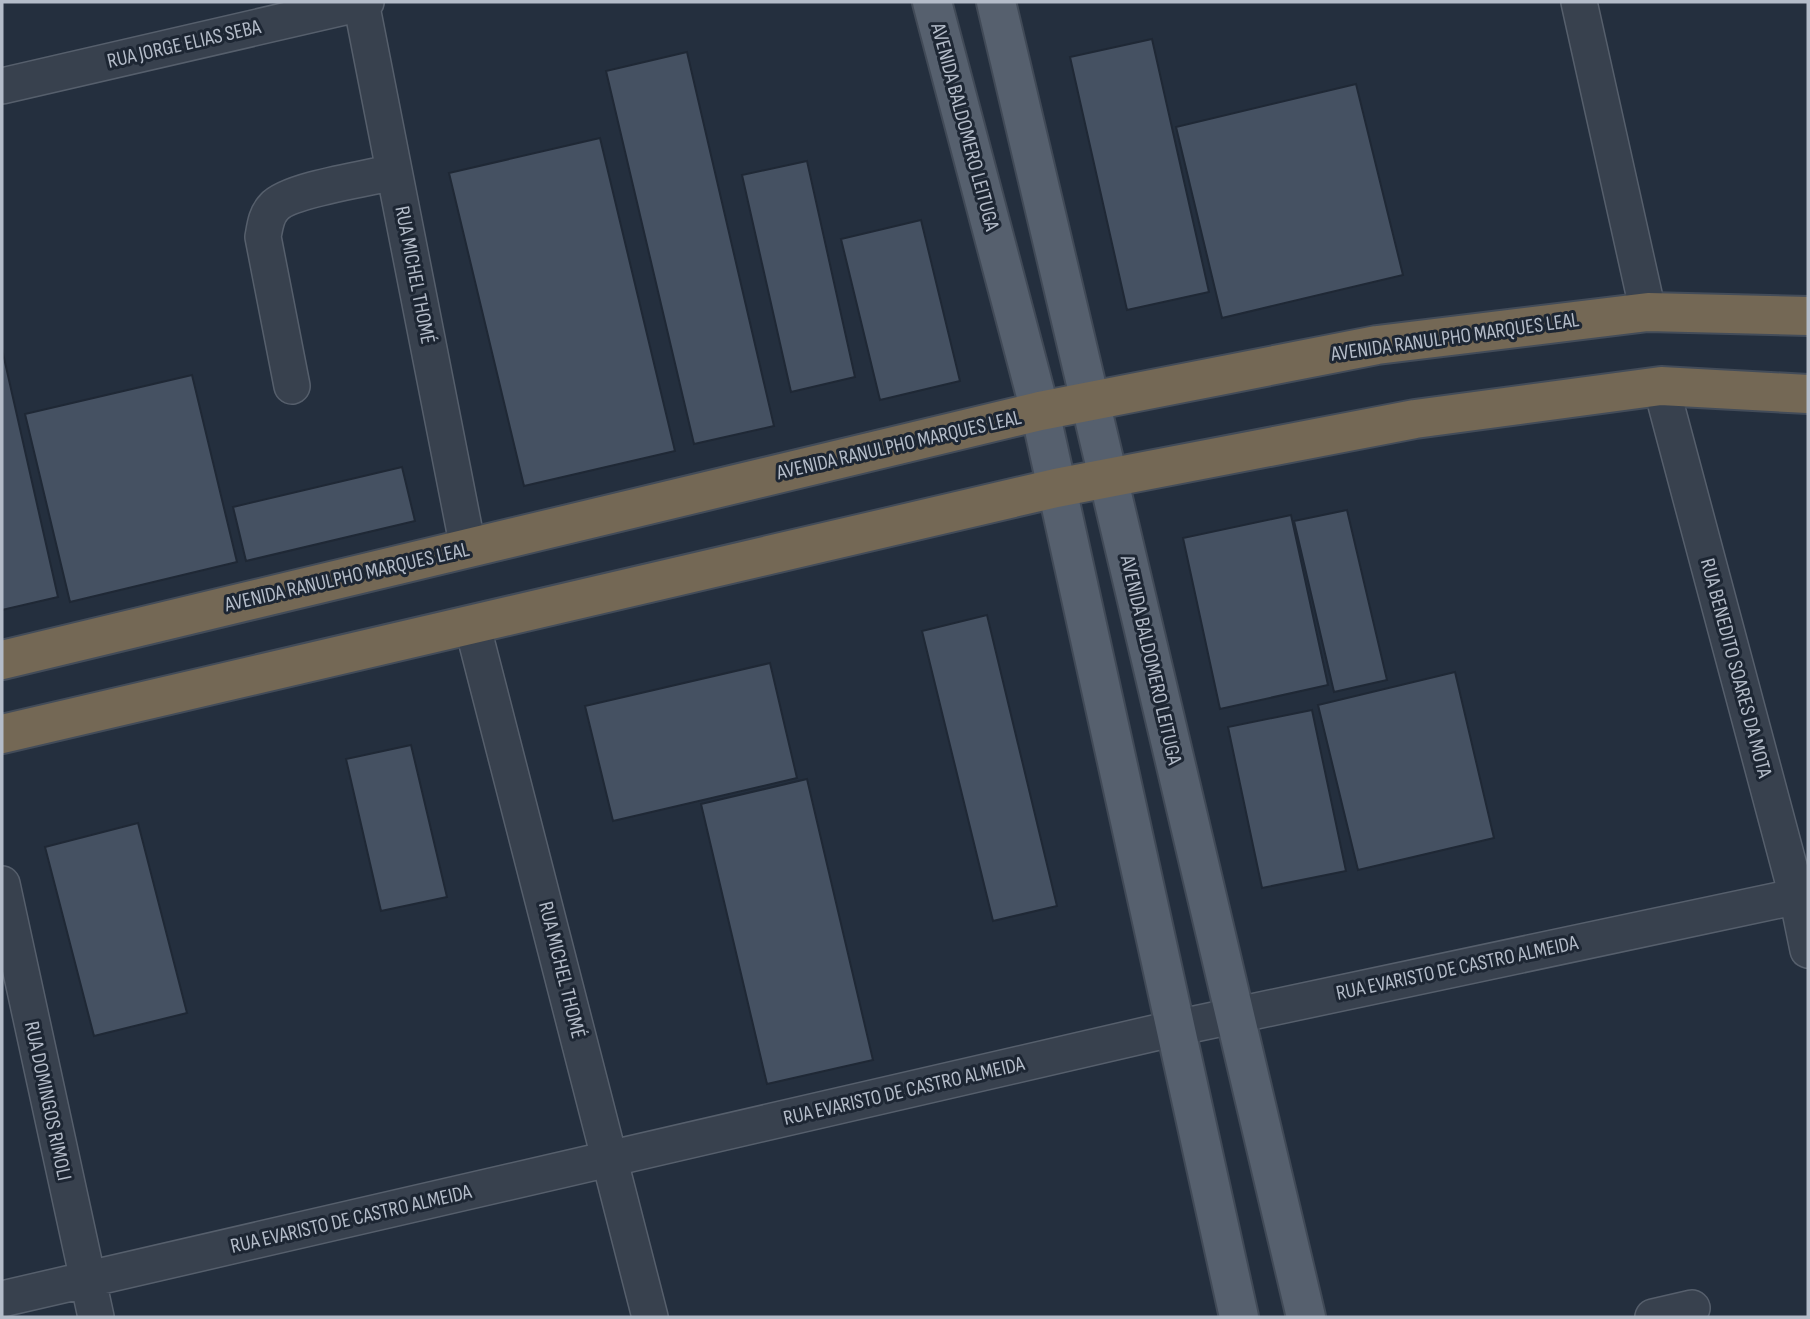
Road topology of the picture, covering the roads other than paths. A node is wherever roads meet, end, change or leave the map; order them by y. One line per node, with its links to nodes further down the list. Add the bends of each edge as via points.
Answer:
1 (363, 2): 5 (street, RUA JORGE ELIAS SEBA); 6 (street, RUA MICHEL THOMÉ)
2 (932, 2): 13 (main road, AVENIDA BALDOMERO LEITUGA)
3 (996, 2): 12 (main road, AVENIDA BALDOMERO LEITUGA)
4 (1579, 2): 7 (street)
5 (2, 86)
6 (394, 172): 9 (street, via 292,196 275,204 267,217 263,237); 16 (street, RUA MICHEL THOMÉ)
7 (1648, 312): 8 (highway, AVENIDA RANULPHO MARQUES LEAL); 12 (highway, AVENIDA RANULPHO MARQUES LEAL, via 1377,345)
8 (1808, 316)
9 (292, 386)
10 (1661, 386): 11 (highway); 14 (highway, via 1415,419); 21 (street, RUA BENEDITO SOARES DA MOTA)
11 (1808, 394)
12 (1090, 402): 13 (highway, AVENIDA RANULPHO MARQUES LEAL); 14 (main road, AVENIDA BALDOMERO LEITUGA)
13 (1040, 411): 15 (main road, AVENIDA BALDOMERO LEITUGA); 16 (highway, AVENIDA RANULPHO MARQUES LEAL)
14 (1108, 478): 15 (highway); 23 (main road, AVENIDA BALDOMERO LEITUGA)
15 (1056, 488): 17 (highway); 24 (main road, AVENIDA BALDOMERO LEITUGA)
16 (468, 548): 18 (highway, AVENIDA RANULPHO MARQUES LEAL)
17 (472, 624): 19 (highway); 25 (street, RUA MICHEL THOMÉ)
18 (2, 660)
19 (2, 734)
20 (2, 884): 26 (street, RUA DOMINGOS RIMOLI)
21 (1802, 895): 22 (street, RUA BENEDITO SOARES DA MOTA); 23 (street, RUA EVARISTO DE CASTRO ALMEIDA)
22 (1808, 950)
23 (1235, 1016): 24 (street, RUA EVARISTO DE CASTRO ALMEIDA); 32 (main road, AVENIDA BALDOMERO LEITUGA)
24 (1176, 1028): 25 (street, RUA EVARISTO DE CASTRO ALMEIDA); 31 (main road, AVENIDA BALDOMERO LEITUGA)
25 (610, 1159): 26 (street, RUA EVARISTO DE CASTRO ALMEIDA); 30 (street, RUA MICHEL THOMÉ)
26 (87, 1280): 27 (street, RUA EVARISTO DE CASTRO ALMEIDA); 29 (street, RUA DOMINGOS RIMOLI)
27 (2, 1299)
28 (1692, 1308): 33 (street)
29 (96, 1317)
30 (650, 1317)
31 (1239, 1317)
32 (1306, 1317)
33 (1653, 1317)

